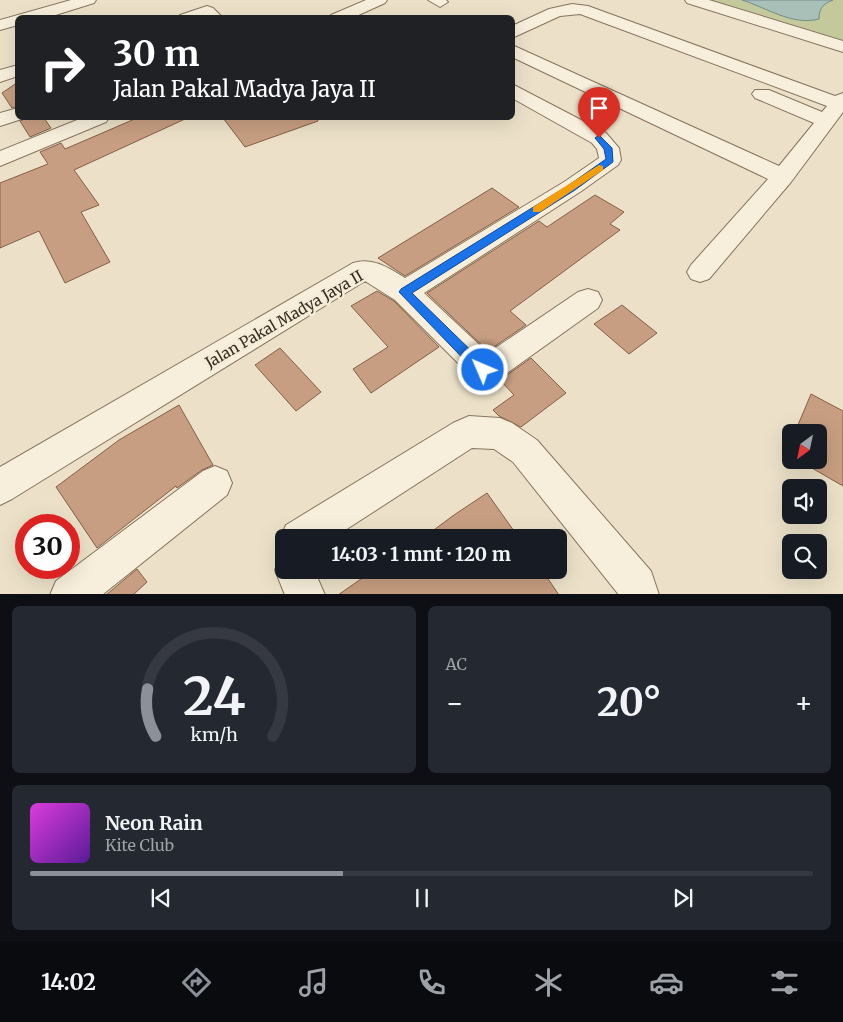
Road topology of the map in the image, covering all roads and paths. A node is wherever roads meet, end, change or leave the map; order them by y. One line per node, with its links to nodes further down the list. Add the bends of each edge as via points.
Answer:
1 (88, 0): 7 (street)
2 (191, 0): 6 (street)
3 (379, 0): 5 (street)
4 (693, 0): 14 (street)
5 (358, 8): 8 (street); 9 (street)
6 (211, 14)
7 (37, 15)
8 (343, 15)
9 (370, 15)
10 (15, 21): 11 (street)
11 (0, 25)
12 (640, 31): 13 (street, via 582,9 568,8); 19 (street); 23 (street, via 637,37 641,45)
13 (515, 32)
14 (843, 47)
15 (515, 51): 25 (street)
16 (15, 71): 17 (street)
17 (0, 76)
18 (515, 92): 27 (street, via 599,138 608,148 610,160)
19 (841, 102): 23 (street)
20 (15, 115): 21 (street)
21 (0, 120)
22 (94, 120): 24 (street)
23 (826, 121): 25 (street)
24 (0, 159)
25 (783, 178): 26 (street)
26 (700, 272)
27 (404, 292): 28 (street, Jalan Pakal Madya Jaya II, via 486,371); 30 (street, Jalan Pakal Madya Jaya II, via 377,273 362,270)
28 (588, 300)
29 (215, 483): 33 (street)
30 (0, 487)
31 (313, 529): 35 (street, via 465,434 500,434 525,452 637,585)
32 (298, 579): 34 (street)
33 (70, 594)
34 (306, 594)
35 (639, 594)

